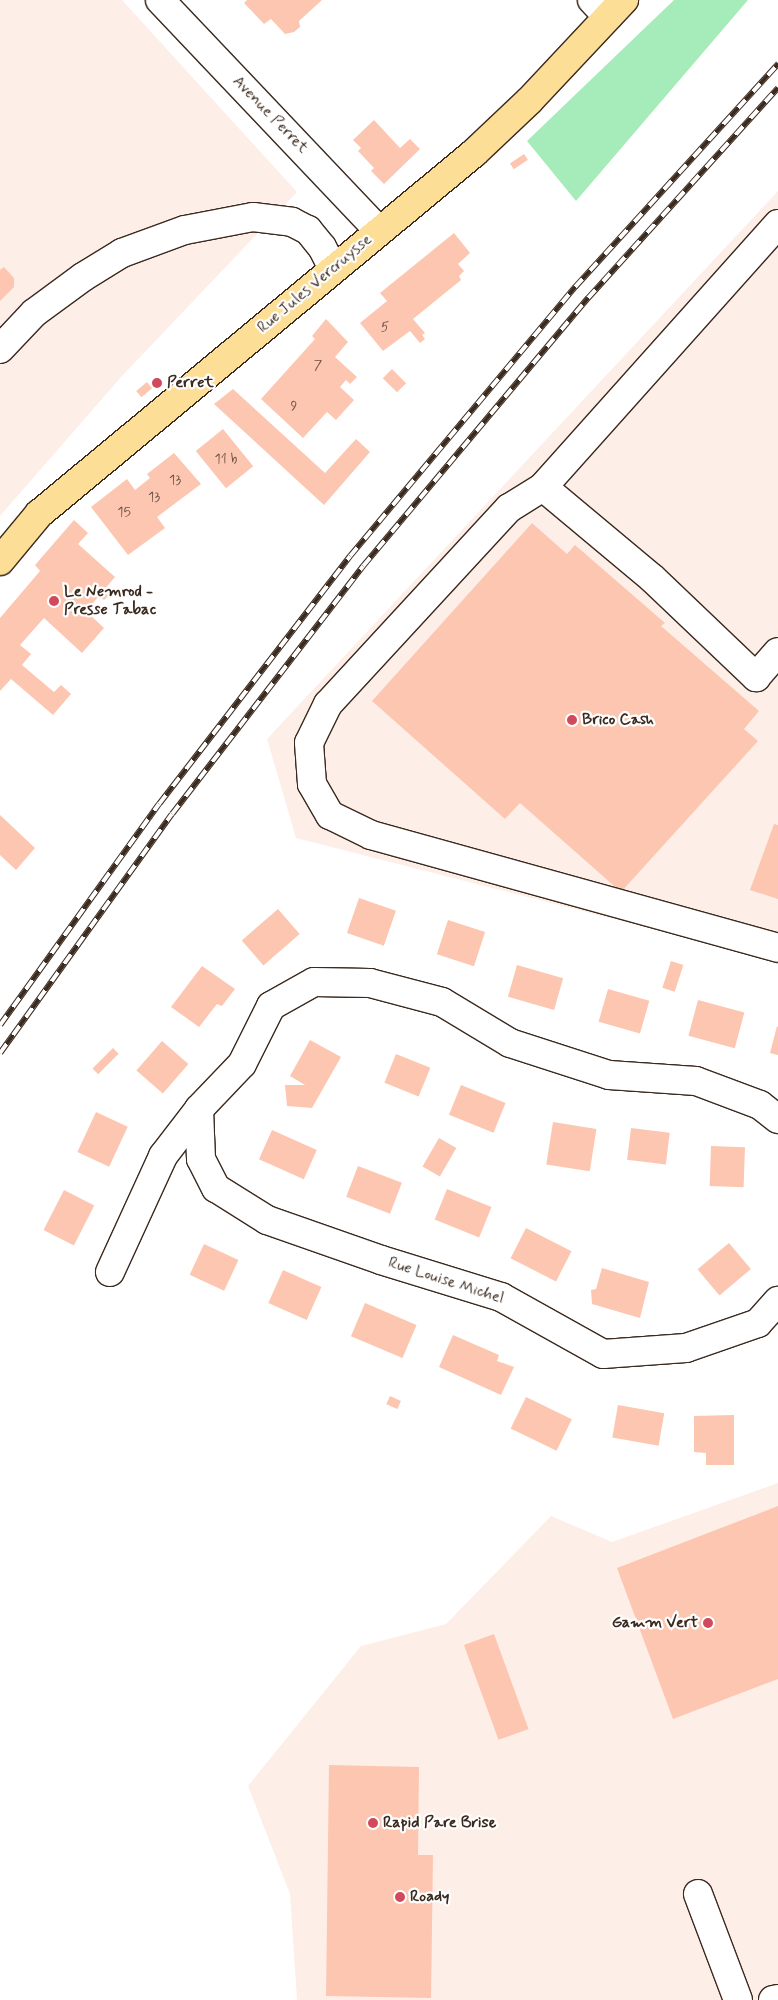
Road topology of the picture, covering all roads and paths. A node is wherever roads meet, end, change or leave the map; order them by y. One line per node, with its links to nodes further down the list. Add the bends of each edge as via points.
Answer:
1 (160, 0): 4 (street, Avenue Perret)
2 (608, 6): 4 (main road, Rue Jules Vercruysse, via 529,101)
3 (778, 224): 7 (street)
4 (379, 230): 5 (main road, Rue Jules Vercruysse)
5 (333, 269): 6 (street, via 308,230 292,222 253,217 185,230 122,253 83,277 34,313); 8 (main road, Rue Jules Vercruysse, via 39,514)
6 (0, 348)
7 (543, 487): 9 (street, via 638,566 756,677); 10 (street, via 509,508 328,704 308,743 312,784 330,815 371,835)
8 (0, 561)
9 (778, 652)
10 (778, 948)
11 (199, 1109): 12 (street, via 242,1064 271,1006 314,982 370,983 442,1002 510,1042 609,1075 696,1081 760,1105); 13 (street, via 163,1156); 14 (street, Rue Louise Michel, via 201,1159 216,1188 267,1220 501,1297 603,1354 686,1348 758,1323)
12 (778, 1119)
13 (110, 1272)
14 (778, 1301)
15 (698, 1894): 17 (street)
16 (778, 1998): 18 (street)
17 (738, 2000)
18 (773, 2000)

